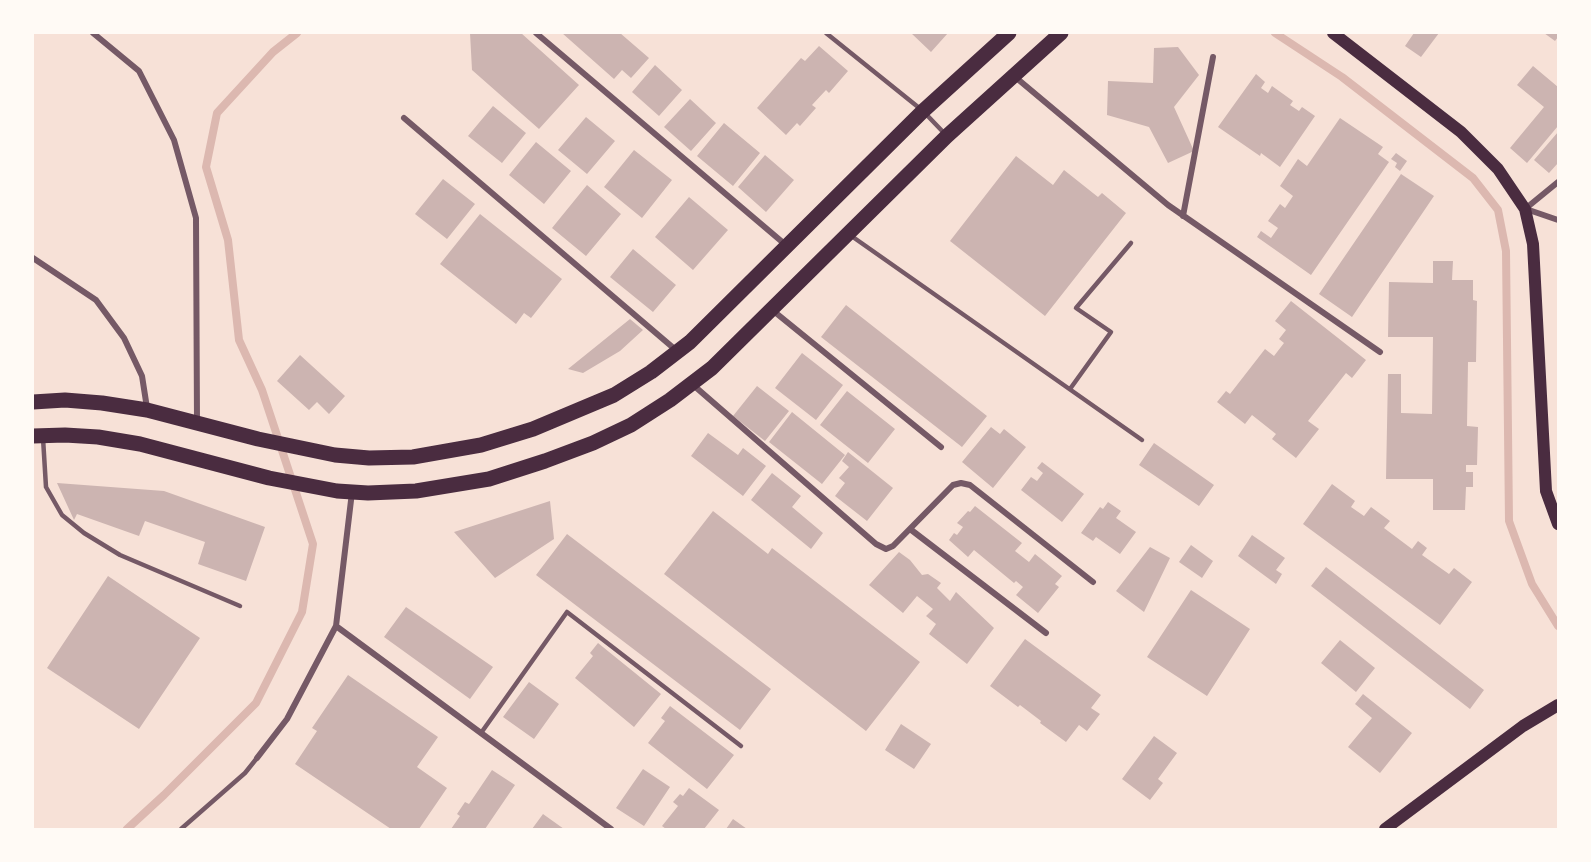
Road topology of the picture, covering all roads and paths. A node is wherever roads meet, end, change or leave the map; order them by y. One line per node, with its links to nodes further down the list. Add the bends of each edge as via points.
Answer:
1 (93, 33): 27 (street, via 139,71 174,140 196,218)
2 (536, 33): 18 (street)
3 (825, 33): 9 (lane)
4 (1061, 33): 8 (main road)
5 (1333, 33): 13 (main road, via 1461,132 1498,169)
6 (1003, 35): 9 (main road)
7 (1213, 57): 14 (street)
8 (1013, 75): 11 (main road); 14 (street)
9 (923, 111): 11 (lane); 18 (main road)
10 (404, 118): 21 (street)
11 (947, 136): 16 (main road)
12 (1558, 182): 13 (street)
13 (1525, 209): 15 (street); 32 (main road, via 1533,244 1546,491)
14 (1183, 216): 22 (street)
15 (1558, 220)
16 (848, 233): 20 (main road); 24 (lane)
17 (1131, 243): 24 (lane, via 1076,308 1111,332)
18 (787, 246): 21 (main road)
19 (33, 258): 26 (street, via 96,300 124,339 142,376)
20 (771, 309): 23 (main road); 30 (street)
21 (677, 352): 27 (main road, via 614,395 533,429 481,445 413,456 335,455)
22 (1380, 352)
23 (692, 383): 31 (main road, via 631,425 544,462 489,478 416,491); 33 (street, via 876,544 886,549 893,546)
24 (1070, 389): 29 (lane)
25 (33, 402): 26 (main road, via 65,400)
26 (147, 410): 27 (main road)
27 (197, 422)
28 (38, 436): 31 (main road, via 98,437 140,444 269,478 337,492); 35 (lane, via 46,487 62,514 84,533 120,555)
29 (1142, 440)
30 (941, 447)
31 (352, 491): 36 (street)
32 (1558, 524)
33 (910, 529): 34 (street, via 953,485 970,485); 37 (street)
34 (1094, 582)
35 (240, 606)
36 (336, 626): 39 (street); 41 (street, via 288,719)
37 (1046, 633)
38 (1558, 705): 44 (main road, via 1523,726)
39 (481, 733): 40 (lane, via 567,612); 43 (street)
40 (741, 746)
41 (256, 758): 42 (lane, via 245,773)
42 (181, 829)
43 (611, 829)
44 (1385, 829)

